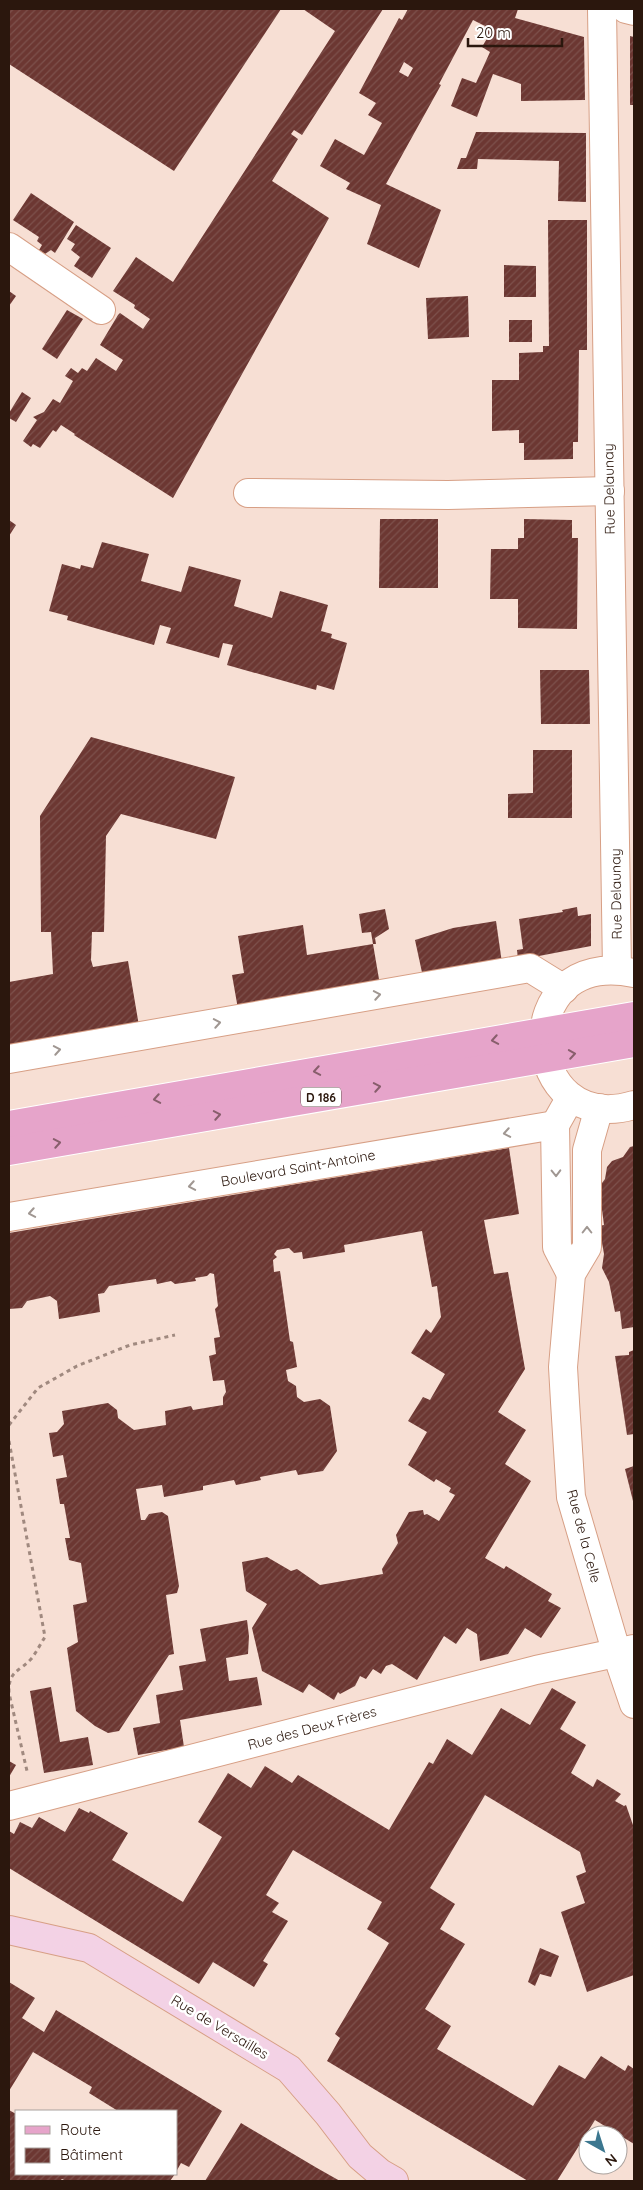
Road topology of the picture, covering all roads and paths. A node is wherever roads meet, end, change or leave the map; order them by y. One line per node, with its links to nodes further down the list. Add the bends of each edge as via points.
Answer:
1 (602, 9): 6 (street, Rue Delaunay)
2 (626, 9): 3 (street)
3 (634, 11)
4 (9, 247): 5 (street)
5 (101, 310)
6 (610, 491): 7 (street, via 448,495); 8 (street, Rue Delaunay)
7 (248, 494)
8 (626, 971): 9 (street, via 598,971 580,977)
9 (564, 989): 12 (street, via 547,1015); 13 (street, one-way to 9, via 530,968)
10 (634, 1016): 12 (main road, D 186)
11 (634, 1044): 12 (main road, D 186, one-way to 11)
12 (544, 1045): 14 (street, via 551,1074); 17 (main road, D 186, one-way to 17); 19 (main road, D 186, one-way to 12)
13 (9, 1059)
14 (571, 1096): 16 (street); 18 (street)
15 (634, 1105): 16 (street, via 621,1109)
16 (599, 1108): 21 (street, Rue de la Celle, one-way to 16, via 587,1247 587,1150)
17 (9, 1125)
18 (556, 1125): 20 (street, Boulevard Saint-Antoine, one-way to 20); 21 (street, one-way to 21, via 557,1246)
19 (9, 1151)
20 (9, 1217)
21 (571, 1274): 25 (street, Rue de la Celle, via 563,1367 571,1497)
22 (175, 1335): 23 (path, via 130,1345 77,1366 38,1388)
23 (9, 1425)
24 (9, 1441): 27 (path, via 45,1637 32,1659 16,1671 9,1682)
25 (626, 1652): 26 (street, Rue de la Celle); 27 (street, Rue des Deux Frères, via 536,1670)
26 (634, 1704)
27 (21, 1803)
28 (9, 1930): 29 (main road, Rue de Versailles, via 89,1948 289,2069 360,2156)
29 (394, 2181)

